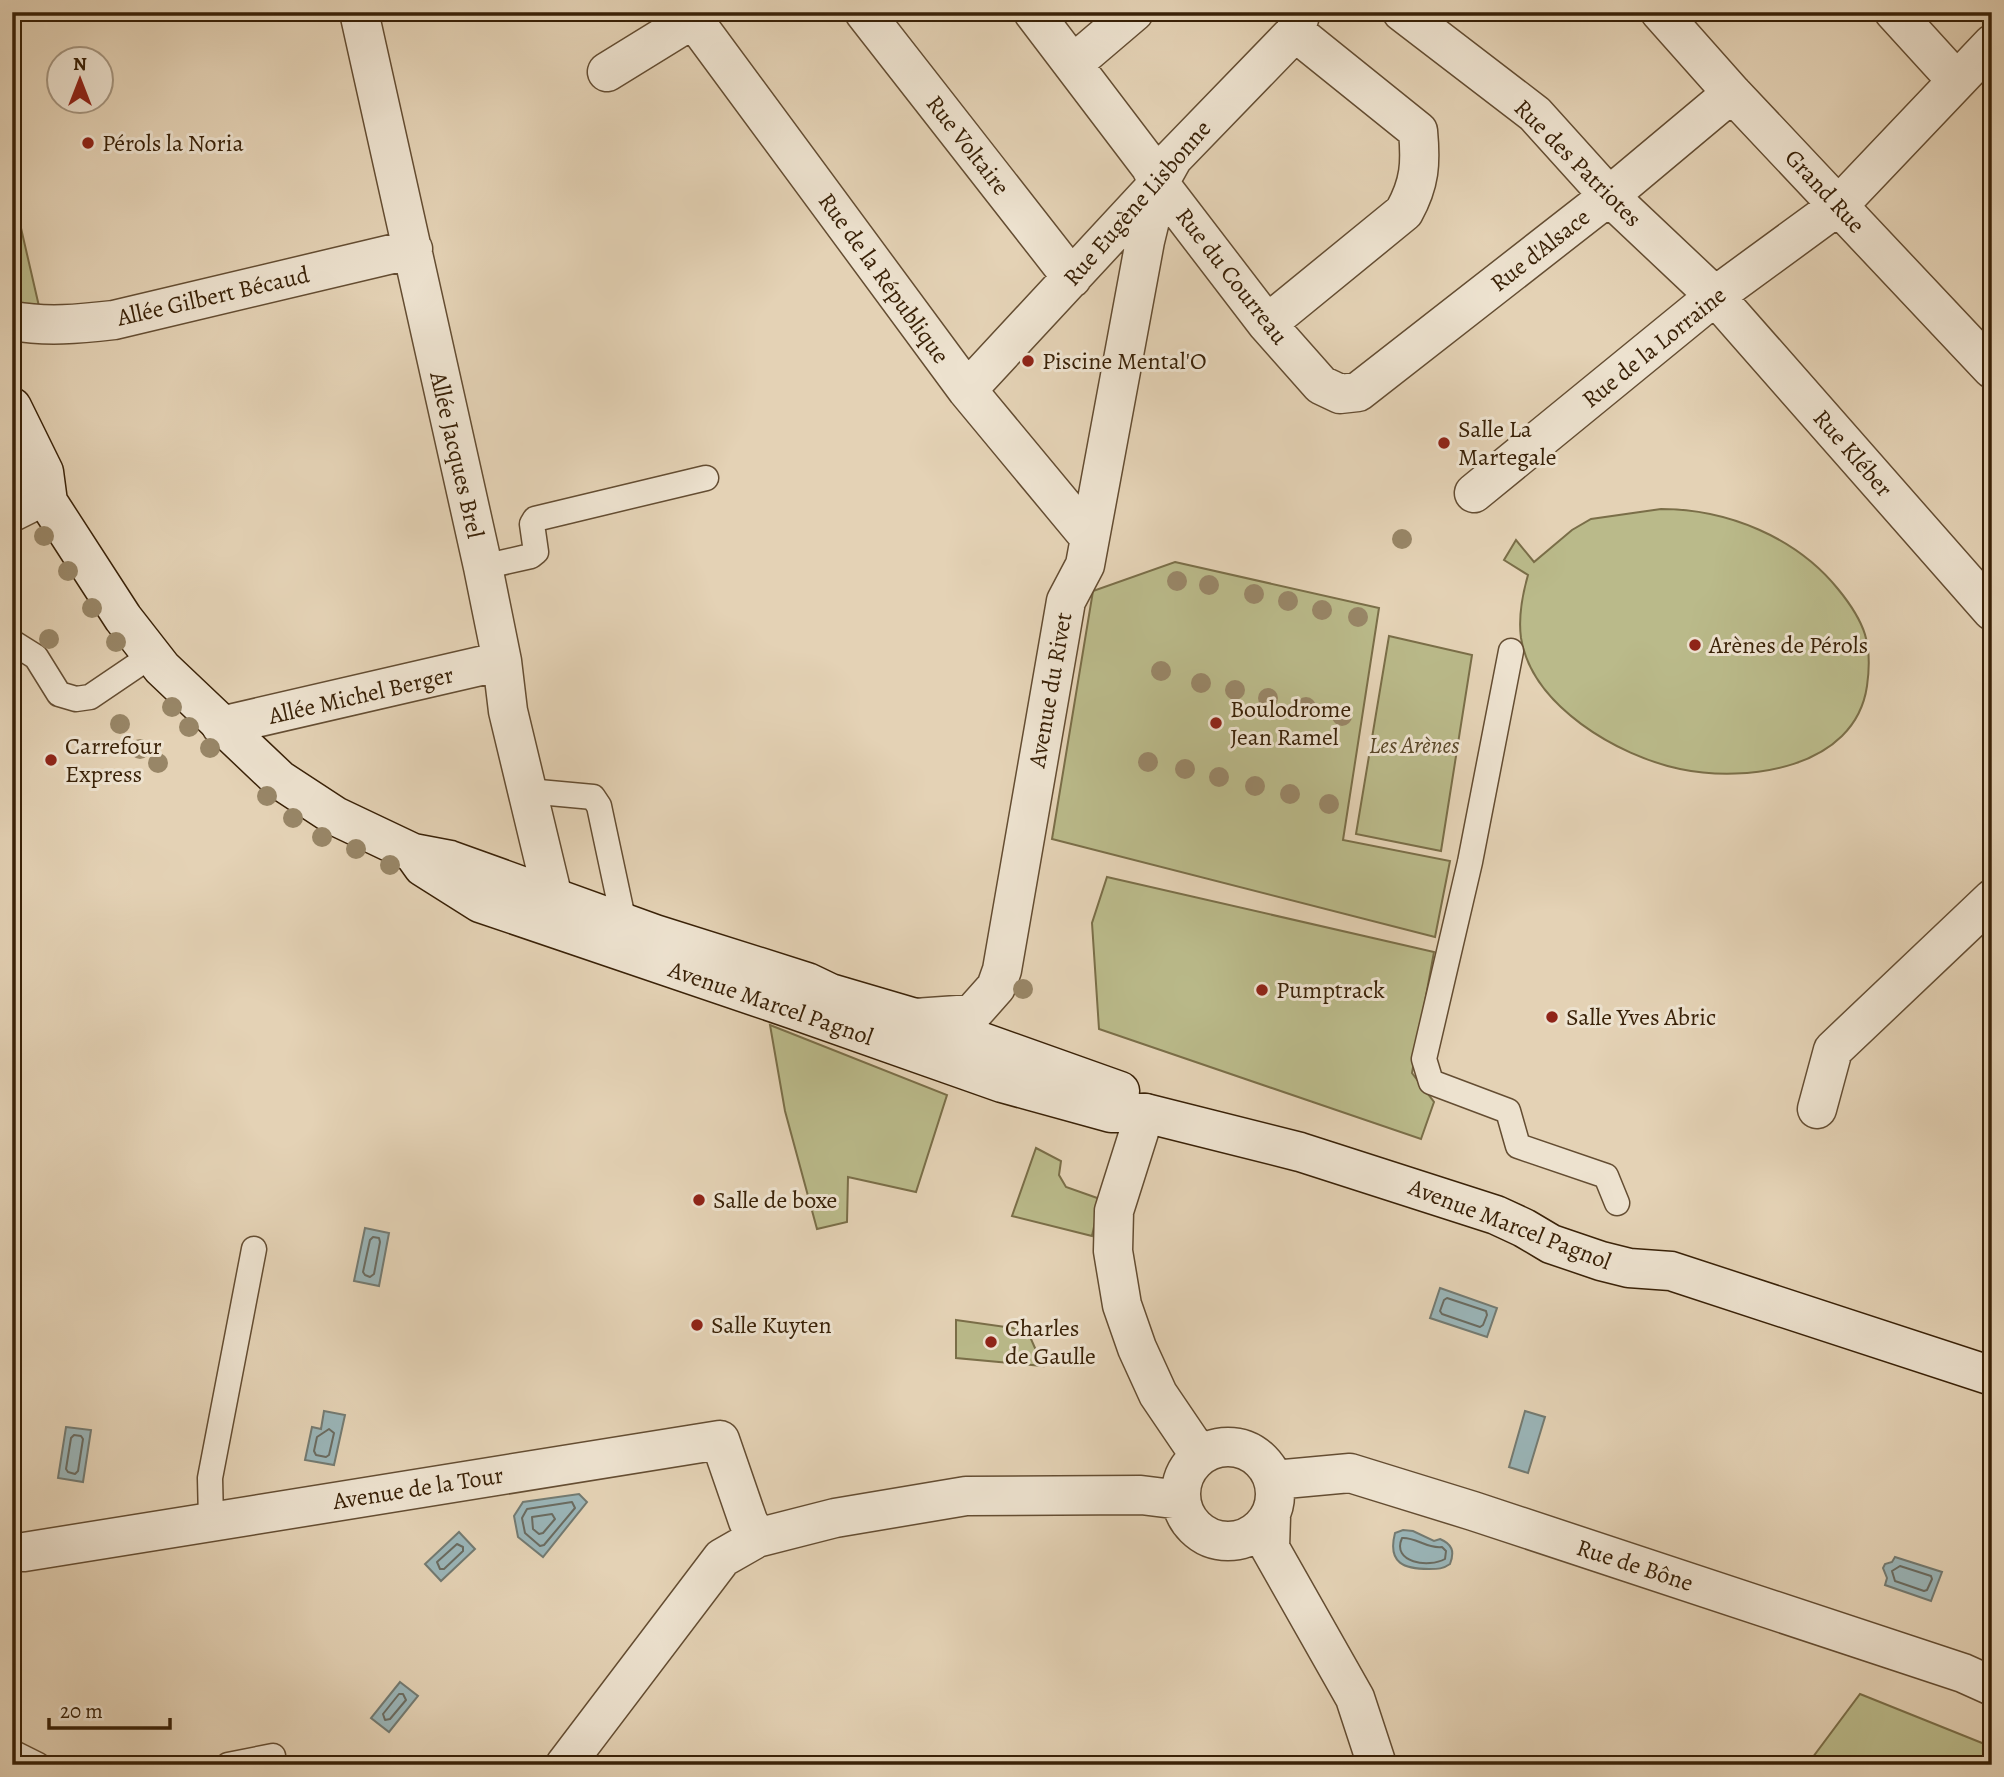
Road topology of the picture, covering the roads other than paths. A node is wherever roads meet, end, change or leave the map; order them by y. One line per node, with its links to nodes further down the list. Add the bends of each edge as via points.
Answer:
1 (359, 12): 17 (street, Allée Jacques Brel)
2 (864, 12): 18 (street, Rue Voltaire)
3 (1033, 12): 10 (street, Rue du Courreau)
4 (1134, 12): 10 (street)
5 (1402, 12): 15 (street, Rue des Patriotes, via 1535,114)
6 (1660, 12): 13 (street, Grand Rue)
7 (1894, 12): 11 (street)
8 (691, 15): 12 (street); 23 (street, Rue de la République)
9 (1298, 22): 14 (street, Rue Eugène Lisbonne, via 1173,158); 21 (street, via 1418,131 1421,161 1404,212)
10 (1073, 64): 14 (street, Rue du Courreau)
11 (1979, 65): 16 (street, Rue de la Lorraine)
12 (607, 72)
13 (1732, 93): 15 (street, Rue d'Alsace); 16 (street, Grand Rue)
14 (1159, 183): 18 (street, Rue Eugène Lisbonne); 21 (street, Rue du Courreau); 31 (street, Avenue du Rivet)
15 (1609, 196): 19 (street, Rue des Patriotes); 24 (street, Rue d'Alsace, via 1358,391)
16 (1838, 206): 19 (street, Rue de la Lorraine); 22 (street, Grand Rue)
17 (413, 249): 20 (street, Allée Gilbert Bécaud, via 114,320 39,326); 32 (street, Allée Jacques Brel)
18 (1072, 278): 23 (street, Rue Eugène Lisbonne)
19 (1715, 296): 28 (street, Rue de la Lorraine); 33 (street, Rue Kléber)
20 (12, 321)
21 (1267, 324): 24 (street, Rue du Courreau, via 1321,386)
22 (1992, 369)
23 (967, 390): 31 (street, Rue de la République)
24 (1340, 394)
25 (12, 407): 29 (street, Avenue Marcel Pagnol, via 44,472)
26 (12, 470): 29 (street, Avenue Marcel Pagnol, via 19,481)
27 (706, 478): 32 (lane, via 536,519 532,524 536,552)
28 (1474, 493)
29 (48, 502): 30 (lane); 36 (street, Avenue Marcel Pagnol)
30 (12, 520)
31 (1089, 537): 44 (street, Avenue du Rivet, via 1085,565 1066,601 1002,971 996,987 972,1014)
32 (483, 567): 37 (street, Allée Jacques Brel)
33 (1992, 611)
34 (12, 642): 36 (lane, via 36,657 59,694 76,699 90,697)
35 (1511, 651): 47 (lane, via 1470,862 1423,1059 1431,1082 1508,1111 1518,1146 1606,1176)
36 (152, 655): 38 (street, Avenue Marcel Pagnol)
37 (502, 662): 38 (street, Allée Michel Berger); 39 (street, Allée Jacques Brel, via 508,711)
38 (221, 726): 40 (street, Avenue Marcel Pagnol, via 280,780 335,816)
39 (528, 791): 41 (street, Allée Jacques Brel); 43 (lane, via 593,797 599,806)
40 (413, 853): 41 (street, Avenue Marcel Pagnol, via 450,860); 46 (street, Avenue Marcel Pagnol, via 423,867 480,903 1002,1083 1111,1112)
41 (553, 898): 43 (street, Avenue Marcel Pagnol)
42 (1992, 899): 45 (street, via 1833,1050)
43 (624, 923): 44 (street, Avenue Marcel Pagnol)
44 (915, 1018): 46 (street, Avenue Marcel Pagnol, via 1121,1092)
45 (1817, 1109)
46 (1146, 1113): 49 (street, Avenue Marcel Pagnol, via 1401,1183 1496,1215 1551,1244 1601,1261 1671,1271); 50 (street, via 1114,1212 1113,1251 1122,1305 1137,1348 1158,1394)
47 (1617, 1203)
48 (254, 1249): 53 (lane, via 210,1478)
49 (1992, 1376)
50 (1200, 1456): 51 (street, via 1229,1447 1257,1457 1267,1467); 52 (street, via 1185,1475)
51 (1272, 1498): 55 (street, via 1252,1536); 57 (street, Rue de Bône, via 1350,1473 1964,1673); 64 (street, via 1270,1548 1355,1698)
52 (1181, 1500): 54 (street, via 1141,1495 966,1496 835,1518); 55 (street, via 1195,1529)
53 (211, 1520): 54 (street, Avenue de la Tour, via 720,1440); 56 (street, Avenue de la Tour)
54 (757, 1538): 62 (street, via 722,1558)
55 (1224, 1541): 63 (street, via 1245,1555 1266,1580 1330,1707)
56 (12, 1552)
57 (1992, 1686)
58 (12, 1752): 59 (lane)
59 (38, 1765)
60 (228, 1765): 61 (lane, via 273,1756)
61 (260, 1765)
62 (565, 1765)
63 (1351, 1765)
64 (1377, 1765)

